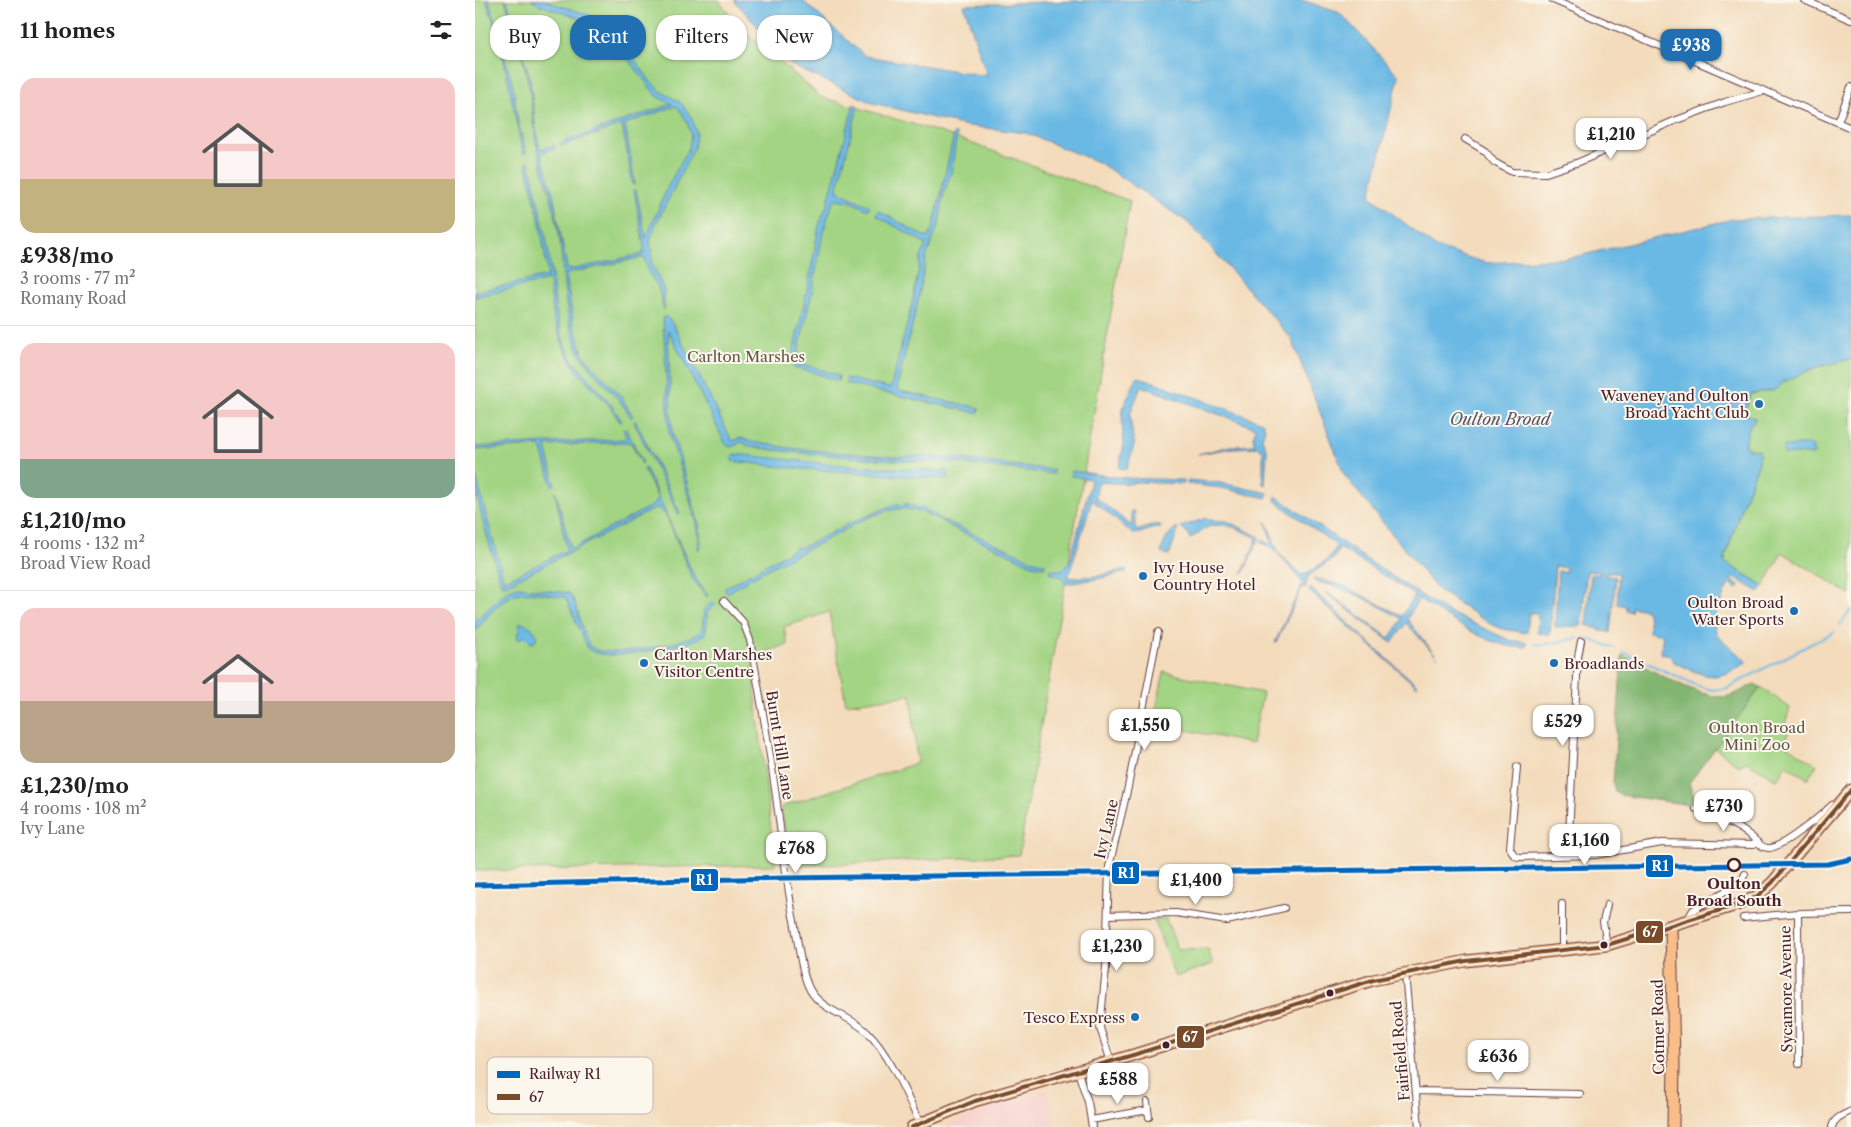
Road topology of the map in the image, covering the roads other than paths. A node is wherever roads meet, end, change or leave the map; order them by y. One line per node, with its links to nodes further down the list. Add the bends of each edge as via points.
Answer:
1 (1553, 0): 5 (street)
2 (1804, 0): 3 (street)
3 (1851, 20)
4 (1851, 87): 6 (street)
5 (1763, 91): 6 (street); 8 (street, via 1674,121 1546,173 1512,172)
6 (1838, 122): 7 (street)
7 (1851, 128)
8 (1465, 139)
9 (724, 601): 38 (street, Burnt Hill Lane, via 743,622 750,640 771,757 786,878 810,989 824,1004 858,1025 877,1043 904,1088)
10 (1158, 632): 23 (street, Ivy Lane, via 1109,867)
11 (1581, 641): 16 (street)
12 (1517, 767): 16 (street, via 1511,852 1518,857)
13 (1849, 793): 15 (street, via 1777,846 1770,849); 25 (highway, via 1765,890 1750,899)
14 (1696, 810): 15 (street, via 1724,820)
15 (1758, 843): 16 (street, via 1662,843 1595,855)
16 (1568, 855)
17 (1745, 874): 25 (street, via 1741,882 1693,910)
18 (1561, 904): 28 (street)
19 (1607, 905): 27 (street, via 1603,922)
20 (1284, 908): 23 (street, via 1227,921 1176,914)
21 (1851, 912): 22 (street)
22 (1798, 913): 24 (street); 31 (street, Sycamore Avenue)
23 (1108, 915): 30 (street, Ivy Lane, via 1105,993 1100,1028)
24 (1743, 918)
25 (1686, 920): 26 (highway)
26 (1671, 926): 27 (highway); 40 (highway, Cotmer Road)
27 (1607, 944): 28 (highway)
28 (1561, 951): 29 (highway, via 1498,957)
29 (1405, 973): 30 (highway, via 1322,995); 33 (street, Fairfield Road)
30 (1111, 1062): 32 (highway)
31 (1799, 1064)
32 (1078, 1072): 37 (street); 38 (highway, via 975,1101)
33 (1416, 1091): 34 (street); 39 (street, Fairfield Road)
34 (1580, 1094)
35 (1147, 1102): 37 (street, via 1149,1114)
36 (1851, 1111): 41 (street, via 1839,1117)
37 (1091, 1124)
38 (916, 1125)
39 (1419, 1127)
40 (1673, 1127)
41 (1832, 1127)

